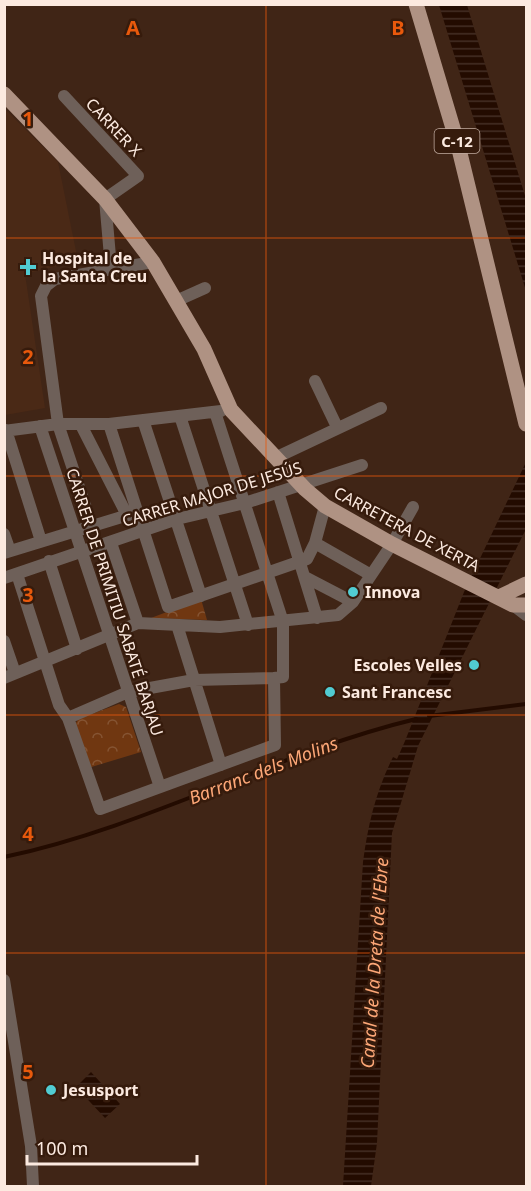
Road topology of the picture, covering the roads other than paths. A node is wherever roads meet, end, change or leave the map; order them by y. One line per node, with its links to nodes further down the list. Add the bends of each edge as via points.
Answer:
1 (416, 4): 17 (main road, C-12, via 461,156)
2 (4, 94): 4 (main road)
3 (64, 96): 4 (street, CARRER X, via 138,176)
4 (105, 199): 5 (main road); 6 (street)
5 (153, 262): 6 (street); 8 (main road, CARRETERA DE XERTA)
6 (111, 268): 15 (street, via 50,282 41,296)
7 (205, 288): 8 (street)
8 (176, 301): 11 (main road, CARRETERA DE XERTA, via 204,349)
9 (315, 381): 20 (street)
10 (381, 408): 20 (street)
11 (231, 410): 12 (street); 22 (main road, CARRETERA DE XERTA)
12 (215, 412): 13 (street); 26 (street)
13 (180, 416): 14 (street); 29 (street)
14 (143, 420): 16 (street); 31 (street)
15 (58, 424): 18 (street); 19 (street); 32 (street)
16 (109, 424): 18 (street); 30 (street)
17 (526, 424)
18 (81, 425): 30 (street)
19 (40, 426): 21 (street); 34 (street, CARRER DE PRIMITIU SABATÉ BARJAU)
20 (337, 427): 22 (street)
21 (5, 430): 36 (street)
22 (275, 458): 24 (main road, CARRETERA DE XERTA)
23 (362, 465): 24 (street, CARRER MAJOR DE JESÚS)
24 (301, 485): 25 (street, CARRER MAJOR DE JESÚS); 27 (main road, CARRETERA DE XERTA)
25 (279, 492): 26 (street, CARRER MAJOR DE JESÚS); 43 (street)
26 (245, 502): 29 (street, CARRER MAJOR DE JESÚS); 44 (street)
27 (325, 506): 38 (street); 39 (main road, CARRETERA DE XERTA)
28 (413, 507): 39 (street)
29 (209, 510): 31 (street, CARRER MAJOR DE JESÚS); 48 (street)
30 (132, 513): 32 (street); 33 (street)
31 (177, 519): 33 (street, CARRER MAJOR DE JESÚS); 49 (street)
32 (92, 526): 34 (street)
33 (144, 530): 37 (street, CARRER MAJOR DE JESÚS); 49 (street, via 168,607)
34 (74, 531): 36 (street); 41 (street, CARRER DE PRIMITIU SABATÉ BARJAU)
35 (4, 534): 40 (street)
36 (41, 541): 40 (street)
37 (111, 543): 41 (street, CARRER MAJOR DE JESÚS); 55 (street)
38 (315, 543): 43 (street, via 307,559); 45 (street)
39 (392, 544): 45 (street); 50 (main road, CARRETERA DE XERTA, via 495,596)
40 (7, 552)
41 (81, 552): 42 (street, CARRER MAJOR DE JESÚS); 58 (street, CARRER DE PRIMITIU SABATÉ BARJAU)
42 (49, 561): 46 (street, CARRER MAJOR DE JESÚS); 60 (street)
43 (300, 561): 44 (street); 47 (street)
44 (267, 573): 48 (street); 54 (street)
45 (371, 575): 51 (street)
46 (11, 576): 61 (street)
47 (305, 577): 51 (street); 53 (street)
48 (234, 584): 49 (street); 57 (street)
49 (201, 596)
50 (521, 596): 52 (street)
51 (353, 602): 53 (street, via 338,615)
52 (526, 615)
53 (317, 618): 54 (street)
54 (283, 622): 57 (street); 63 (street, via 283,677)
55 (138, 623): 56 (street); 58 (street)
56 (177, 625): 57 (street); 64 (street)
57 (248, 625)
58 (108, 637): 60 (street); 65 (street, CARRER DE PRIMITIU SABATÉ BARJAU)
59 (4, 641): 62 (street)
60 (77, 649): 61 (street)
61 (46, 661): 62 (street); 66 (street, via 59,705)
62 (10, 676)
63 (274, 678): 64 (street); 67 (street, via 275,745)
64 (194, 680): 65 (street); 67 (street)
65 (128, 692): 66 (street); 68 (street, CARRER DE PRIMITIU SABATÉ BARJAU)
66 (68, 718): 68 (street, via 100,809)
67 (221, 765): 68 (street)
68 (160, 787)
69 (4, 980): 70 (street, via 31,1146)
70 (33, 1186)

